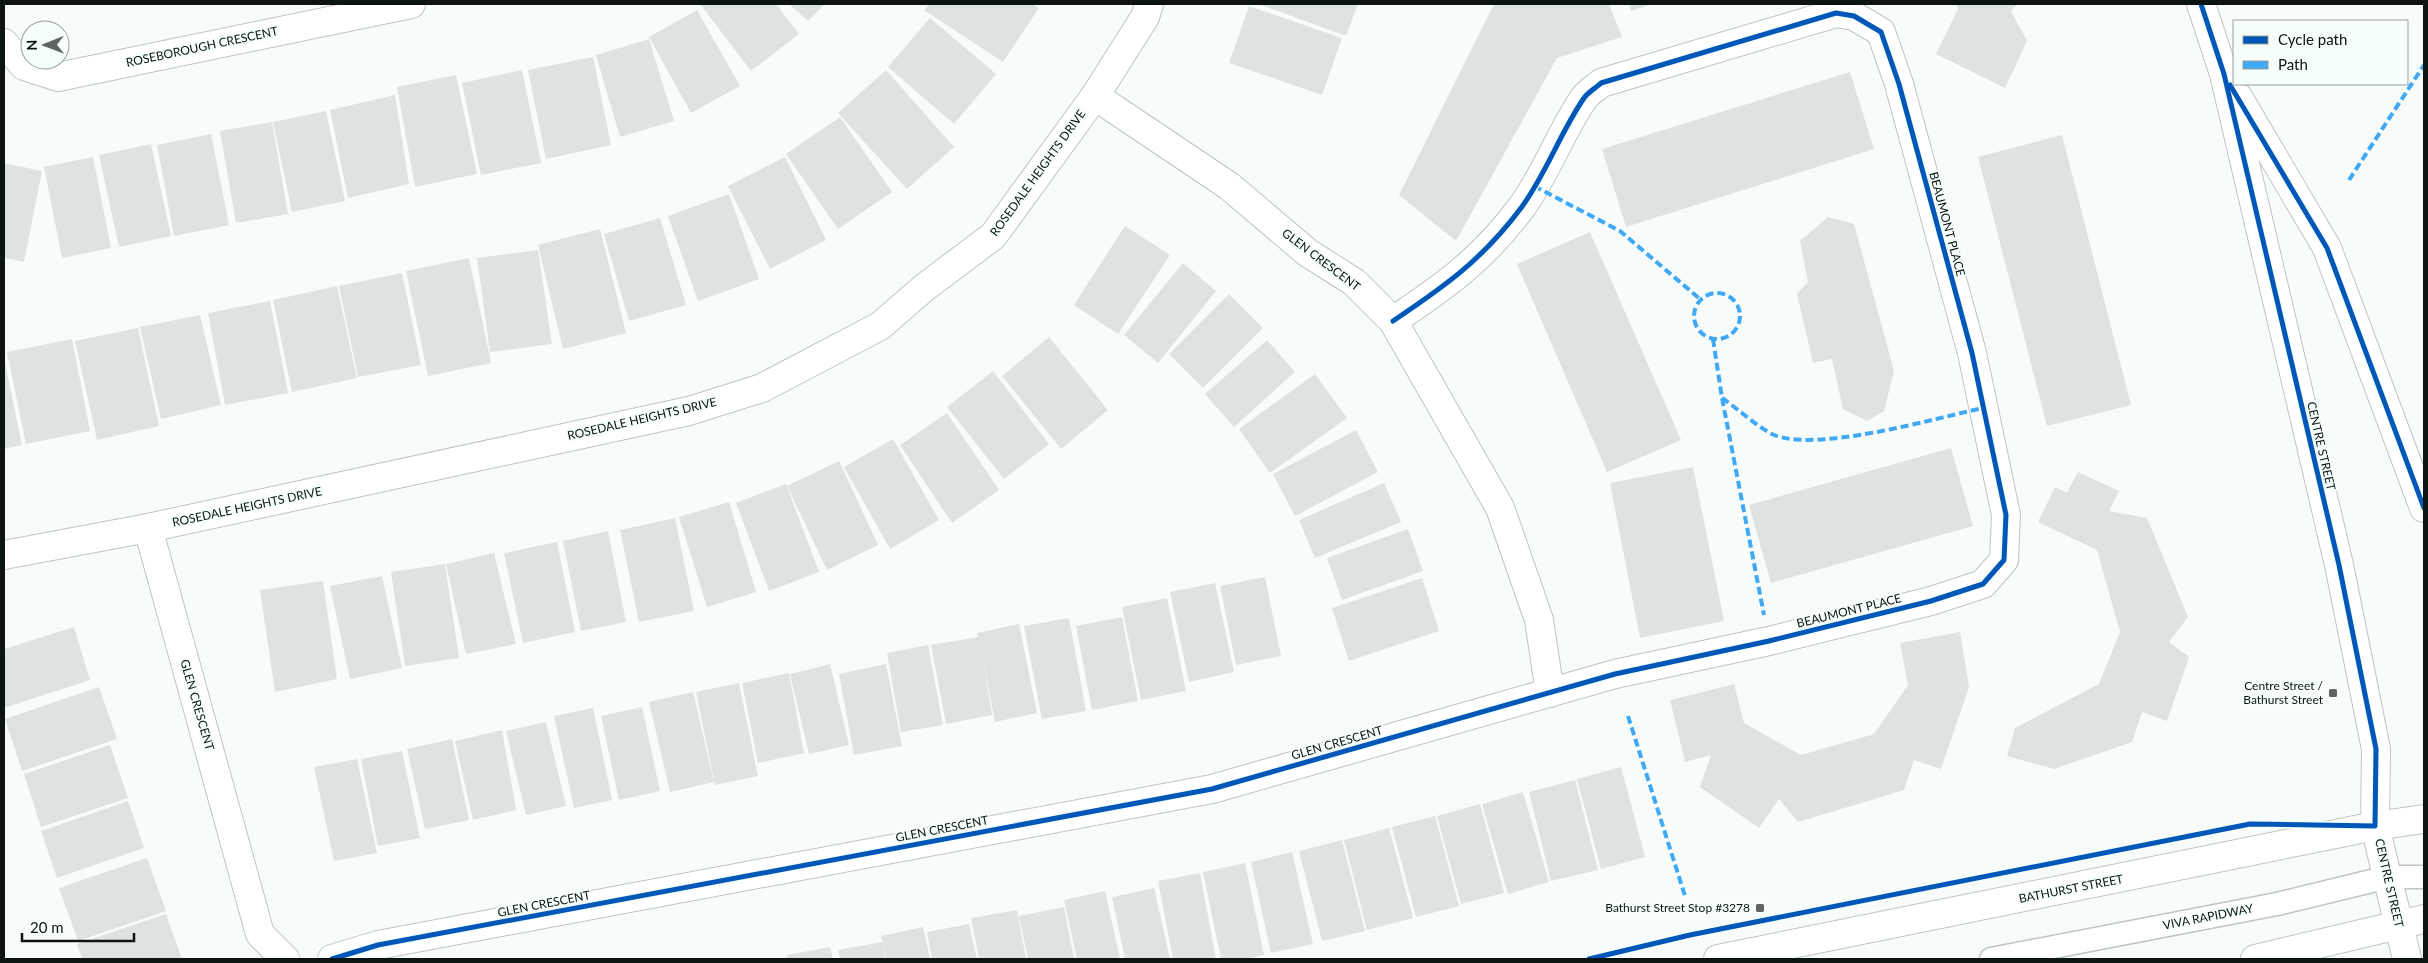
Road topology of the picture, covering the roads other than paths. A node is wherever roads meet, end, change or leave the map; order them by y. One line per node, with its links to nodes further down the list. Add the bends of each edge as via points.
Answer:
1 (411, 4): 4 (street, ROSEBOROUGH CRESCENT, via 58,77 24,66)
2 (1149, 4): 6 (street, ROSEDALE HEIGHTS DRIVE, via 1145,17)
3 (2201, 4): 5 (street, CENTRE STREET)
4 (4, 43)
5 (2224, 74): 8 (street, CENTRE STREET, via 2327,248); 13 (street, CENTRE STREET, via 2341,575 2376,749)
6 (1095, 96): 7 (street, GLEN CRESCENT, via 1230,186 1308,253 1354,282); 9 (street, ROSEDALE HEIGHTS DRIVE, via 993,236 880,326 762,388 689,411)
7 (1393, 321): 11 (street, GLEN CRESCENT, via 1500,508 1539,620); 11 (street, BEAUMONT PLACE, via 1450,282 1483,254 1522,207 1585,96 1601,83 1836,13 1854,16 1881,32 1899,84 1972,353 2006,515 2004,560 1982,584 1931,601 1622,673)
8 (2424, 508)
9 (148, 528): 10 (street, ROSEDALE HEIGHTS DRIVE); 17 (street, GLEN CRESCENT, via 260,934)
10 (4, 555)
11 (1550, 693): 18 (street, GLEN CRESCENT, via 1212,789 378,946)
12 (2424, 819): 13 (street, BATHURST STREET)
13 (2376, 826): 14 (street, CENTRE STREET); 19 (street, BATHURST STREET)
14 (2388, 877): 15 (lane, VIVA RAPIDWAY); 16 (street, CENTRE STREET); 20 (lane, VIVA RAPIDWAY, via 2277,904)
15 (2424, 877)
16 (2411, 923): 21 (street); 22 (street, CENTRE STREET)
17 (285, 959)
18 (332, 959)
19 (1718, 959)
20 (1991, 959)
21 (2255, 959)
22 (2407, 959)

